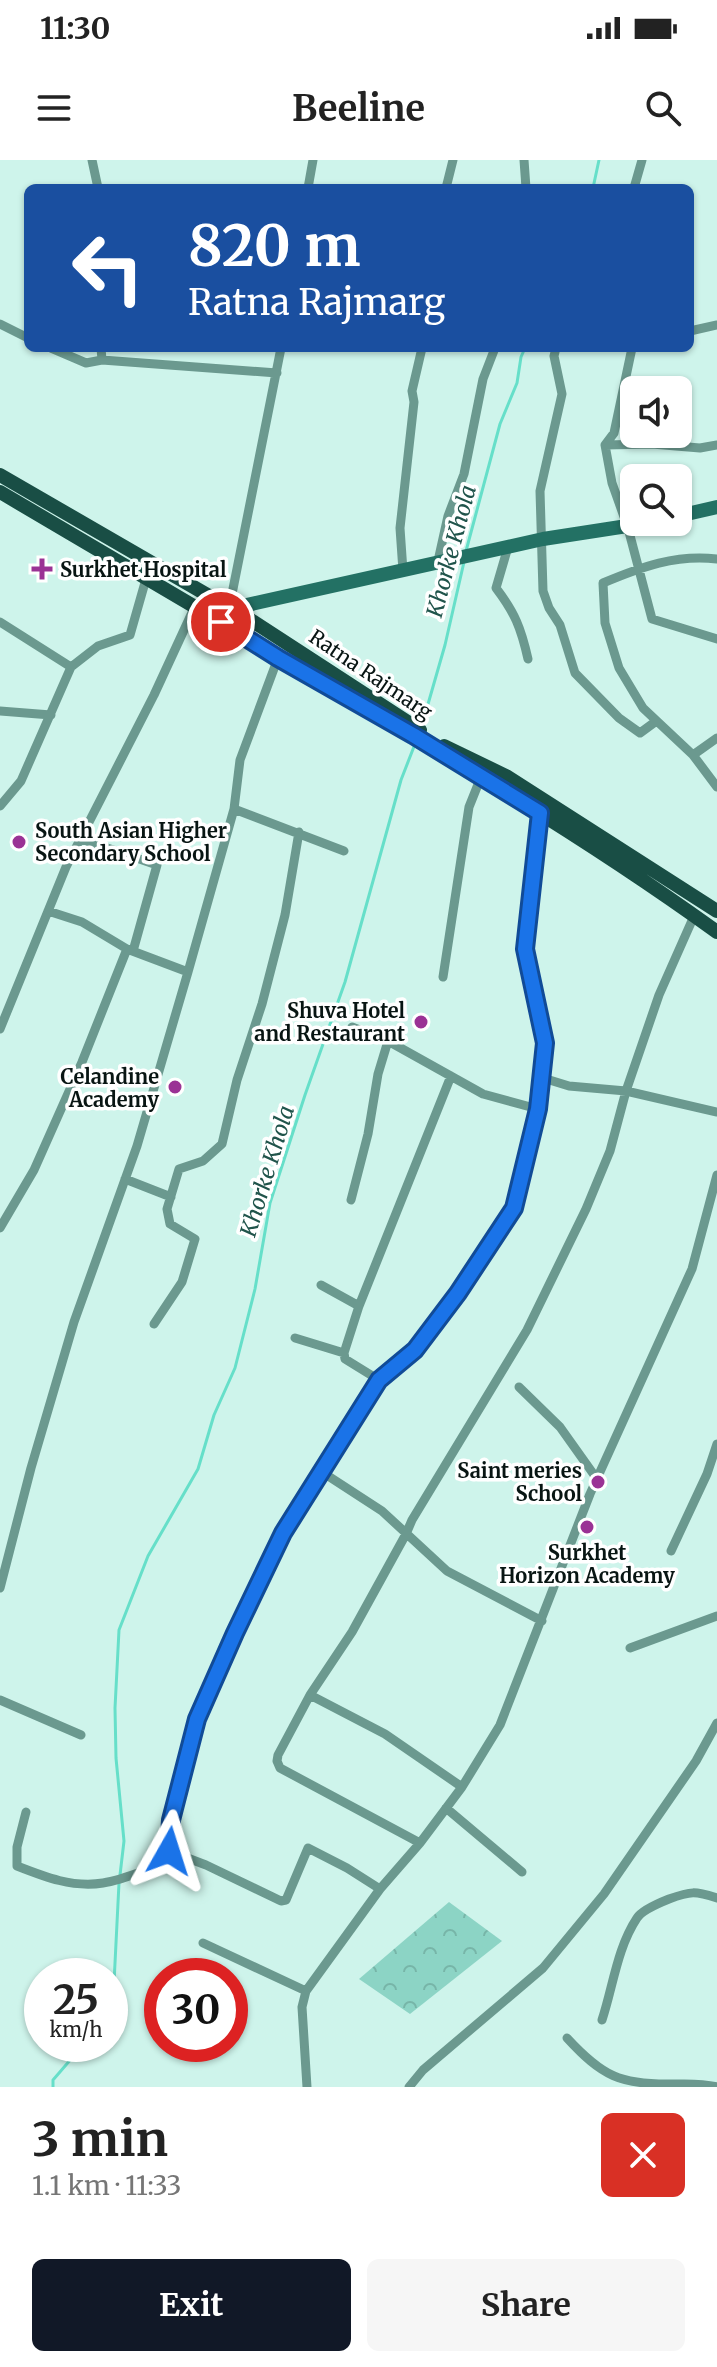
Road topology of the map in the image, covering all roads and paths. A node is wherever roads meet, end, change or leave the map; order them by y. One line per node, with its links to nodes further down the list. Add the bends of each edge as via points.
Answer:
1 (92, 160): 6 (street)
2 (313, 160): 7 (street)
3 (453, 160): 8 (street)
4 (524, 160): 9 (street)
5 (642, 160): 10 (street)
6 (97, 184)
7 (309, 184)
8 (447, 184)
9 (526, 184)
10 (635, 184)
11 (0, 324): 14 (street)
12 (717, 325): 13 (street)
13 (694, 330)
14 (24, 336)
15 (60, 352): 22 (street, via 86,363)
16 (101, 352): 22 (street)
17 (280, 352): 23 (street)
18 (421, 352): 38 (street, via 412,391 400,528)
19 (493, 352): 36 (street)
20 (555, 352): 33 (street, via 562,394 540,491)
21 (631, 352): 24 (street, via 614,433)
22 (102, 360): 23 (street)
23 (277, 373): 42 (street)
24 (605, 445): 25 (street); 28 (street)
25 (717, 445)
26 (0, 475): 40 (main road, Ratna Rajmarg)
27 (0, 492): 39 (main road)
28 (620, 506)
29 (717, 507): 30 (main road)
30 (692, 513)
31 (620, 529): 33 (main road)
32 (630, 536): 37 (street)
33 (543, 539): 34 (main road); 52 (street, via 543,591 575,673 640,733)
34 (508, 547): 36 (main road); 48 (street, via 496,588 514,612)
35 (717, 559): 37 (street, via 669,560)
36 (438, 561): 38 (main road)
37 (638, 569): 46 (street, via 652,619); 52 (street, via 603,583 605,623 619,668)
38 (403, 571): 42 (main road)
39 (146, 579): 41 (main road); 49 (street, via 130,635 98,646)
40 (202, 592): 41 (street); 42 (main road, Ratna Rajmarg)
41 (195, 606): 45 (main road); 63 (street)
42 (229, 609): 44 (main road, Ratna Rajmarg)
43 (0, 622): 49 (street)
44 (254, 622): 45 (main road); 53 (main road, Ratna Rajmarg)
45 (247, 637): 47 (main road)
46 (717, 639)
47 (278, 658): 53 (main road); 60 (street, via 240,760)
48 (528, 659)
49 (71, 667): 51 (street)
50 (0, 711): 51 (street)
51 (51, 715): 59 (street, via 21,781)
52 (655, 722): 56 (street)
53 (414, 730): 55 (main road, Ratna Rajmarg)
54 (717, 738): 56 (street)
55 (439, 748): 57 (main road, Ratna Rajmarg); 66 (main road, Ratna Rajmarg, via 506,776)
56 (693, 755): 58 (street)
57 (481, 777): 61 (main road, Ratna Rajmarg); 71 (street, via 469,807)
58 (717, 787)
59 (0, 806)
60 (234, 809): 62 (street); 70 (street)
61 (540, 813): 67 (main road, Ratna Rajmarg); 76 (street, via 525,949 545,1043)
62 (299, 832): 64 (street); 82 (street, via 285,915 222,1144 203,1161 179,1169)
63 (81, 839): 65 (street); 69 (street, via 157,865)
64 (344, 851)
65 (48, 911): 69 (street, via 82,922); 73 (street)
66 (717, 911)
67 (694, 916): 68 (main road, Ratna Rajmarg); 77 (street, via 659,995)
68 (717, 932)
69 (130, 950): 70 (street); 84 (street, via 34,1170)
70 (188, 972): 81 (street)
71 (443, 977)
72 (352, 1027): 74 (street)
73 (0, 1029)
74 (388, 1041): 75 (street); 83 (street)
75 (451, 1076): 78 (street, via 483,1094); 86 (street)
76 (543, 1078): 77 (street); 78 (street)
77 (626, 1091): 79 (street); 95 (street, via 610,1151 586,1209 527,1330)
78 (538, 1109): 90 (street, via 514,1208 415,1350)
79 (717, 1112)
80 (717, 1175): 94 (street, via 692,1269)
81 (125, 1179): 82 (street); 97 (street, via 74,1322)
82 (171, 1197): 87 (street, via 170,1224 195,1239 182,1282)
83 (351, 1200)
84 (0, 1228)
85 (321, 1285): 86 (street)
86 (359, 1306): 89 (street)
87 (154, 1324)
88 (295, 1338): 89 (street)
89 (344, 1353): 90 (street, via 345,1359)
90 (379, 1380): 93 (street)
91 (519, 1387): 94 (street, via 560,1427)
92 (717, 1444): 96 (street)
93 (322, 1472): 95 (street, via 382,1511); 109 (street, via 273,1553 197,1719 171,1820)
94 (597, 1479): 99 (street)
95 (406, 1534): 99 (street, via 447,1571); 101 (street)
96 (671, 1551)
97 (0, 1588)
98 (717, 1616): 100 (street)
99 (542, 1621): 105 (street, via 500,1725)
100 (630, 1648)
101 (310, 1695): 105 (street, via 385,1734); 108 (street, via 278,1755 280,1768)
102 (0, 1700): 104 (street)
103 (717, 1723): 118 (street, via 604,1894 551,1959)
104 (81, 1735)
105 (462, 1787): 106 (street)
106 (446, 1808): 108 (street); 110 (street)
107 (26, 1812): 109 (street, via 17,1866 50,1879 78,1884 119,1880 164,1864)
108 (420, 1843): 111 (street)
109 (169, 1851): 111 (street, via 281,1901 286,1900 308,1848)
110 (522, 1872)
111 (380, 1889): 114 (street)
112 (717, 1898): 115 (street, via 688,1892 638,1916)
113 (203, 1943): 114 (street)
114 (306, 1991): 117 (street, via 302,2007)
115 (602, 2020)
116 (567, 2038): 119 (street, via 610,2075)
117 (307, 2087)
118 (409, 2087)
119 (717, 2087)

